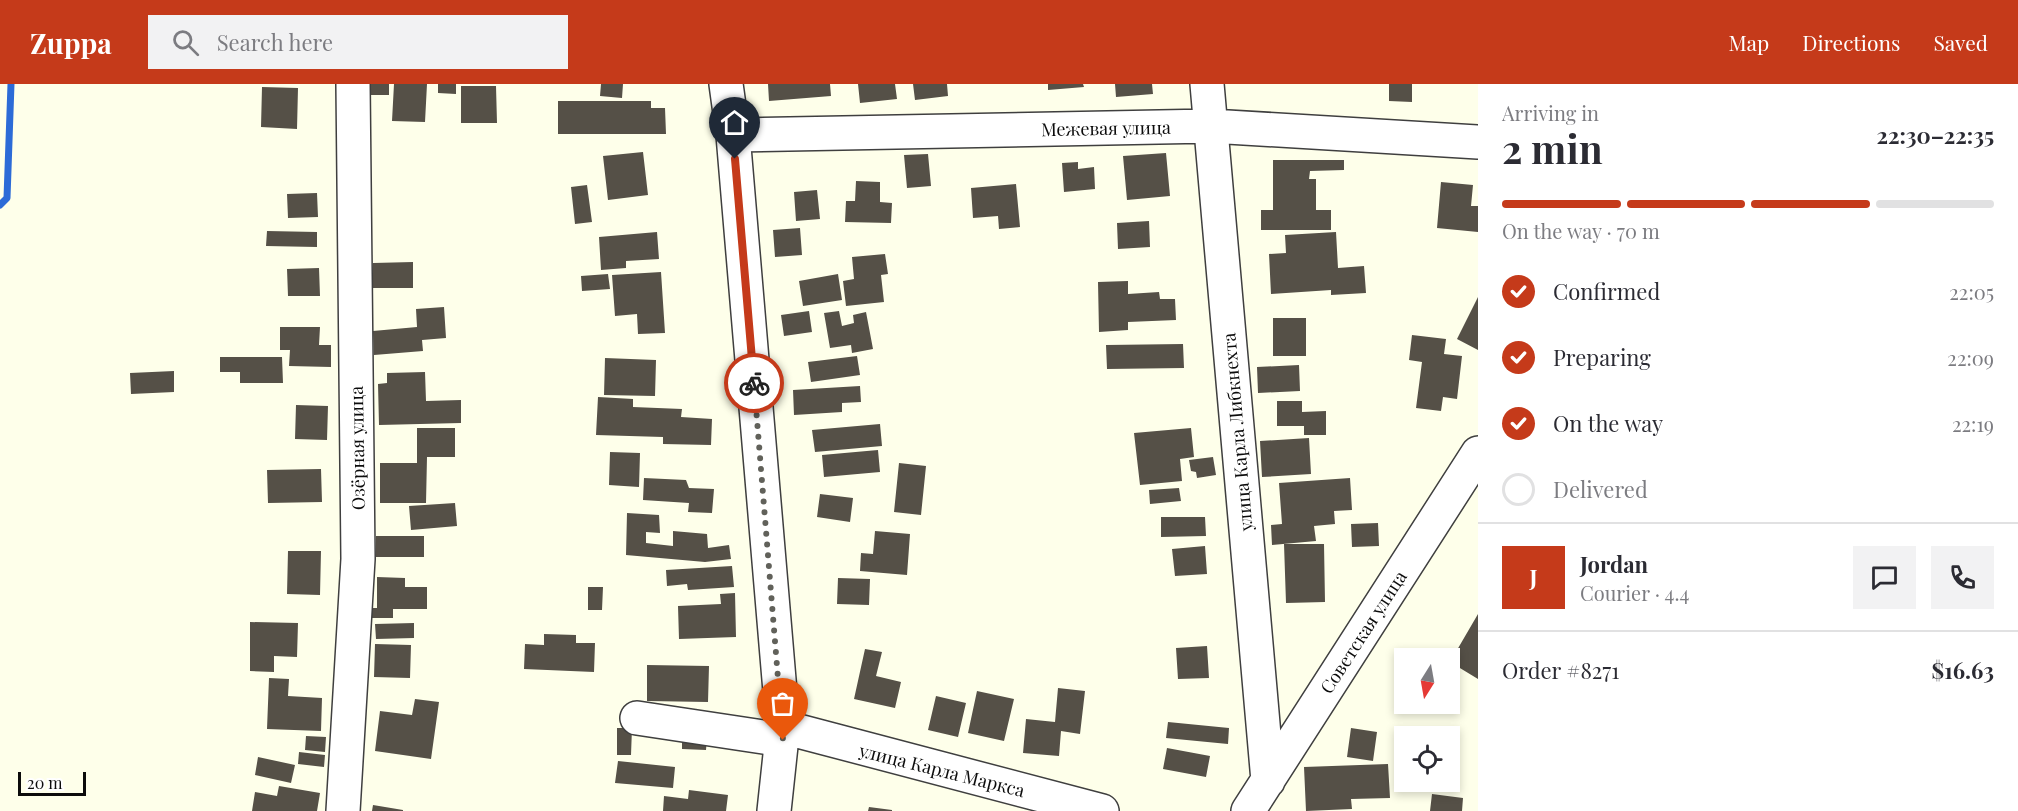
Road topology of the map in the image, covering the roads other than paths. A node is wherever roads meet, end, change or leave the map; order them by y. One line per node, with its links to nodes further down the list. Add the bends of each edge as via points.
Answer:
1 (353, 84): 11 (street, Озёрная улица, via 358,559)
2 (726, 84): 5 (street)
3 (1207, 84): 4 (street, улица Карла Либкнехта)
4 (1211, 126): 5 (street, Межевая улица); 6 (street, Межевая улица); 10 (street, улица Карла Либкнехта)
5 (733, 135): 9 (street)
6 (1478, 142)
7 (1475, 464): 10 (street, Советская улица)
8 (637, 718): 9 (street, улица Карла Маркса)
9 (783, 733): 12 (street); 13 (street, улица Карла Маркса)
10 (1268, 781): 14 (street, Советская улица)
11 (343, 811)
12 (774, 811)
13 (1102, 811)
14 (1248, 811)

